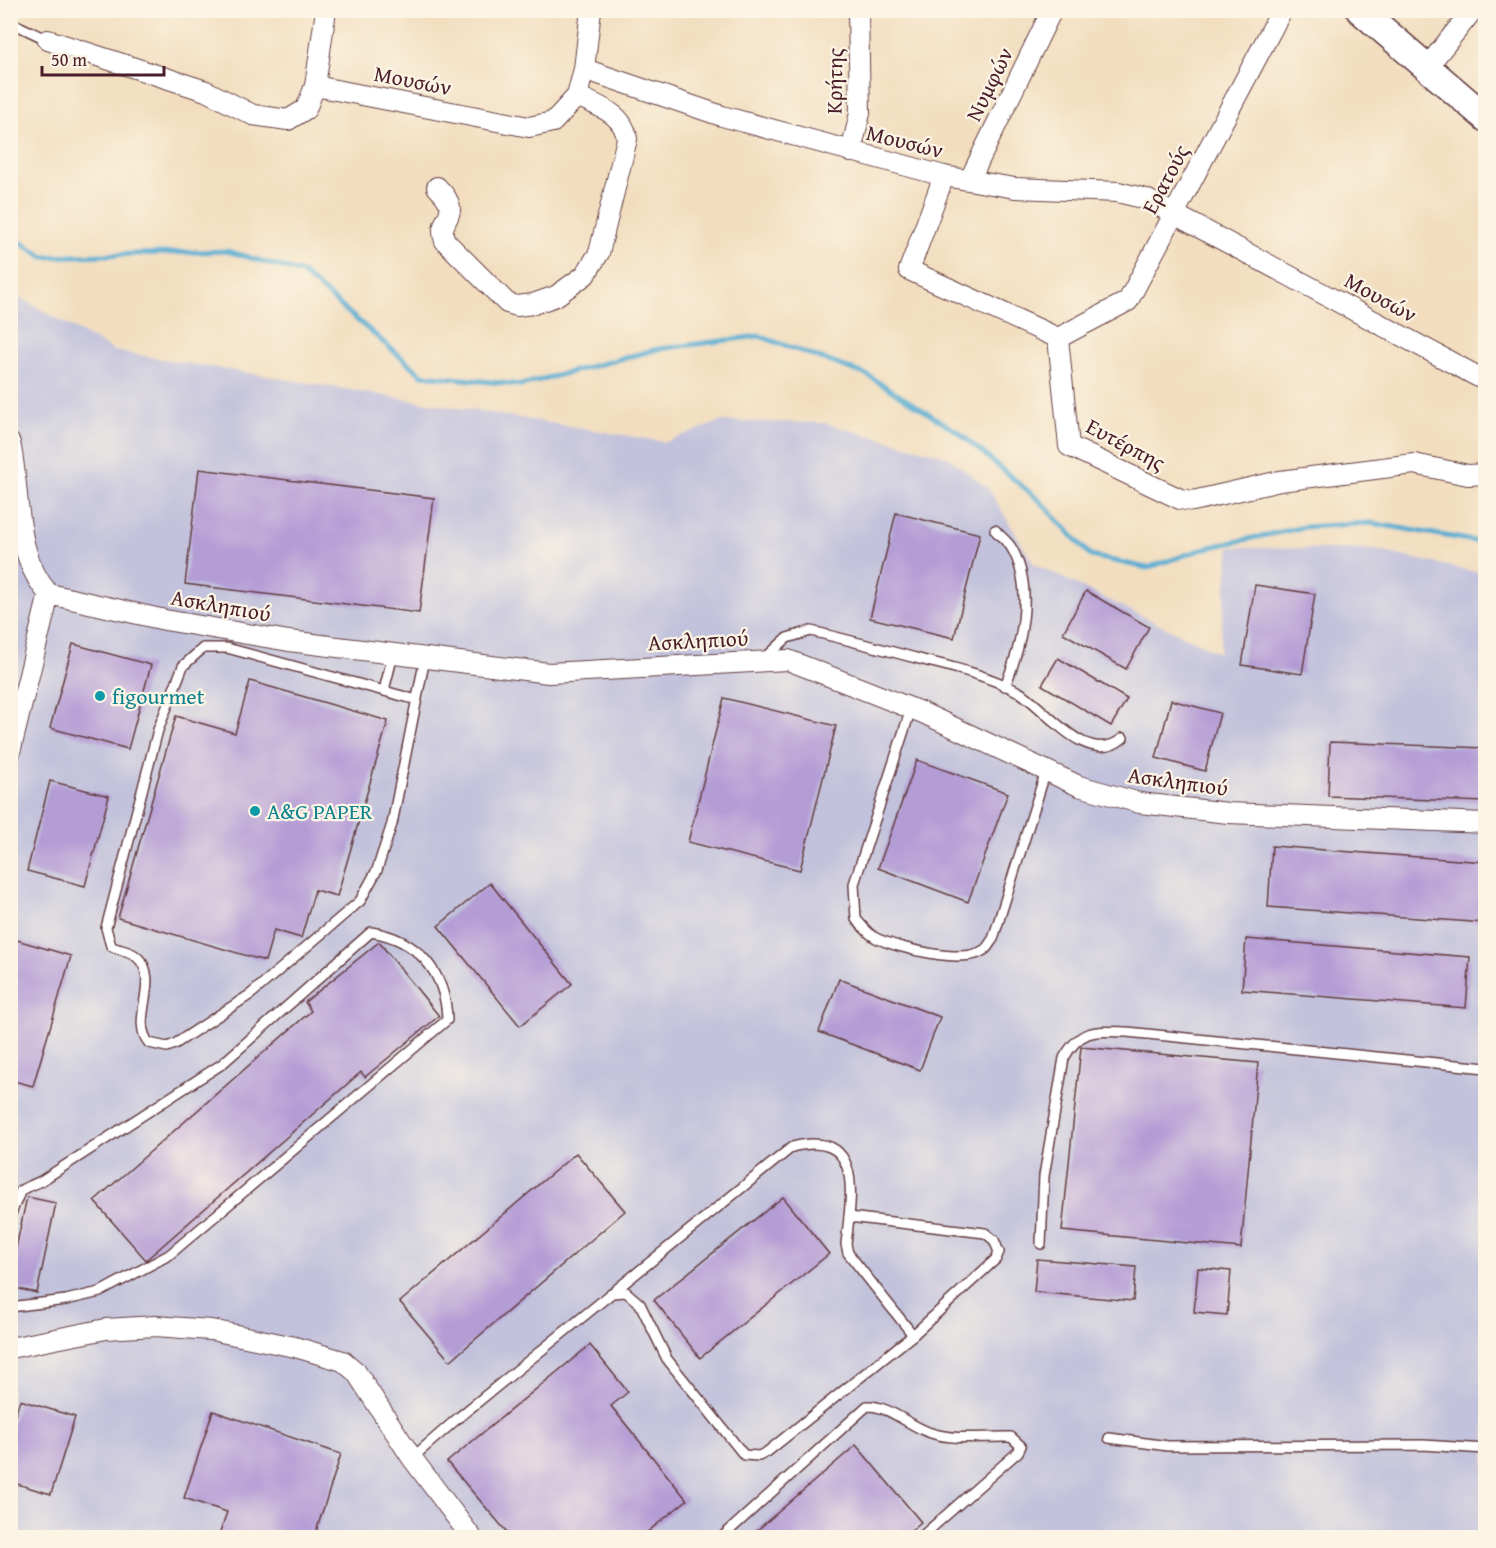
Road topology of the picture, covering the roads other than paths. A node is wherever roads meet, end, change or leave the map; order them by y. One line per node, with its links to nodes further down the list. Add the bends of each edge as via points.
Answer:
1 (326, 10): 12 (street)
2 (591, 10): 11 (street)
3 (858, 10): 15 (street, Κρήτης, via 860,114)
4 (1052, 10): 17 (street, Νυμφών)
5 (1282, 10): 19 (street, Ερατούς)
6 (1360, 10): 10 (main road)
7 (1473, 10): 10 (street)
8 (10, 22): 9 (lane)
9 (48, 40): 12 (street, via 206,91 253,115 288,120 306,109)
10 (1428, 66): 14 (main road)
11 (584, 69): 13 (street, Μουσών); 15 (street, Μουσών, via 722,116)
12 (315, 86): 13 (street, Μουσών, via 529,127 553,122)
13 (577, 96): 18 (street, via 617,117 627,139 599,254 585,275 567,290 533,304 517,306 504,300 445,241 443,231 451,206)
14 (1485, 118)
15 (851, 153): 16 (street, Μουσών)
16 (944, 176): 17 (street, Μουσών); 20 (street, via 909,270)
17 (970, 179): 19 (street, Μουσών, via 1015,188 1118,192)
18 (437, 187)
19 (1174, 212): 20 (street, Ερατούς, via 1128,301); 21 (street, Μουσών)
20 (1058, 338): 23 (street, Ευτέρπης, via 1069,446 1180,500 1193,501 1280,481 1414,464)
21 (1485, 381)
22 (10, 443): 25 (street, via 26,556 40,585)
23 (1485, 474)
24 (995, 530): 29 (lane, via 1011,547 1022,574 1016,661)
25 (49, 594): 26 (street, Ασκληπιού, via 165,620); 34 (street)
26 (393, 655): 27 (street, Ασκληπιού); 30 (lane)
27 (425, 658): 28 (street, Ασκληπιού, via 549,673); 31 (lane)
28 (763, 660): 29 (lane, via 787,638 812,631 959,669); 32 (street, Ασκληπιού, via 788,660)
29 (1005, 686): 33 (lane, via 1020,693 1082,742 1106,746)
30 (384, 690): 31 (lane); 31 (lane, via 226,648 203,648 183,666 158,730 106,928 111,946 137,956 144,967 147,978 143,1033 149,1043 167,1047 175,1044 251,994 360,901 377,870 392,824)
31 (417, 700)
32 (911, 709): 35 (street, Ασκληπιού); 35 (lane, via 854,884 856,919 876,938 952,957 972,956 985,950 993,939)
33 (1123, 738)
34 (10, 752)
35 (1046, 771): 36 (street, Ασκληπιού, via 1079,786 1151,804 1228,813)
36 (1485, 823)
37 (1485, 1068): 40 (lane, via 1127,1032 1084,1034 1073,1042 1061,1070 1044,1176)
38 (10, 1216): 42 (lane, via 21,1190 222,1064 371,932 407,943 434,970 444,994 447,1020 170,1255 100,1292)
39 (849, 1217): 41 (lane, via 851,1179 842,1156 822,1144 792,1147); 43 (lane, via 848,1253); 43 (lane, via 979,1232 991,1235 998,1246 996,1259)
40 (1041, 1244)
41 (611, 1293): 43 (lane, via 626,1292 640,1304 668,1359 749,1457 767,1452); 47 (lane)
42 (10, 1307)
43 (914, 1335)
44 (10, 1348): 47 (street, via 106,1329 155,1326 211,1330 331,1356 356,1372)
45 (1109, 1438): 46 (lane, via 1168,1446 1423,1445)
46 (1485, 1449)
47 (412, 1458): 48 (street)
48 (472, 1538)
49 (721, 1538): 50 (lane, via 867,1406 879,1407 940,1436 1011,1437 1019,1442 1018,1452)
50 (920, 1538)

